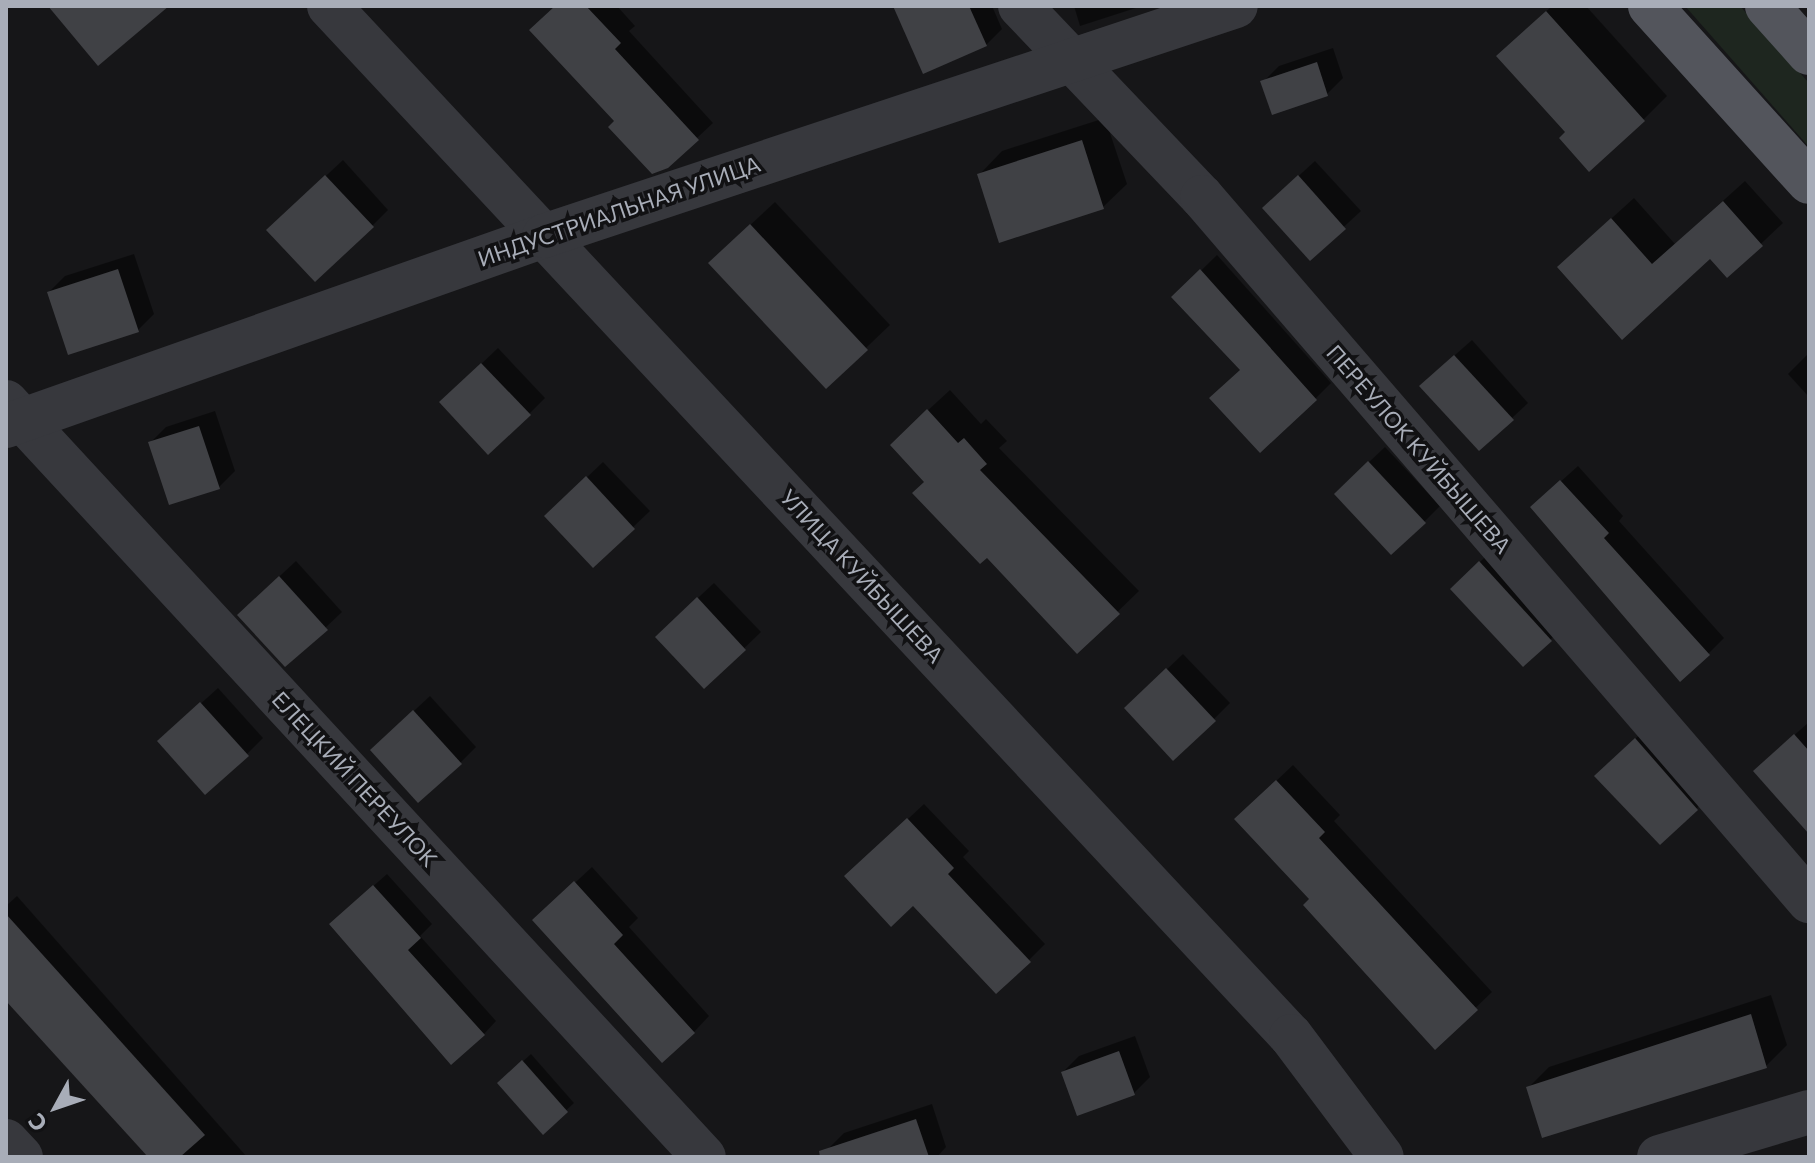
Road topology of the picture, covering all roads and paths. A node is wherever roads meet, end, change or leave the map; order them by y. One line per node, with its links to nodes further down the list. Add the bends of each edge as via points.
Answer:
1 (329, 6): 9 (street, УЛИЦА КУЙБЫШЕВА)
2 (1020, 6): 7 (street, ПЕРЕУЛОК КУЙБЫШЕВА)
3 (1236, 6): 7 (street, ИНДУСТРИАЛЬНАЯ УЛИЦА)
4 (1650, 6): 8 (main road)
5 (1767, 6): 6 (main road)
6 (1809, 53)
7 (1069, 59): 9 (street, ИНДУСТРИАЛЬНАЯ УЛИЦА); 11 (street, ПЕРЕУЛОК КУЙБЫШЕВА, via 1202,197)
8 (1809, 182)
9 (544, 236): 10 (street, ИНДУСТРИАЛЬНАЯ УЛИЦА); 16 (street, УЛИЦА КУЙБЫШЕВА, via 1291,1036)
10 (12, 416): 15 (street, ЕЛЕЦКИЙ ПЕРЕУЛОК)
11 (1809, 901)
12 (1809, 1112): 17 (street)
13 (6, 1141): 14 (street)
14 (21, 1157)
15 (704, 1157)
16 (1382, 1157)
17 (1659, 1157)

